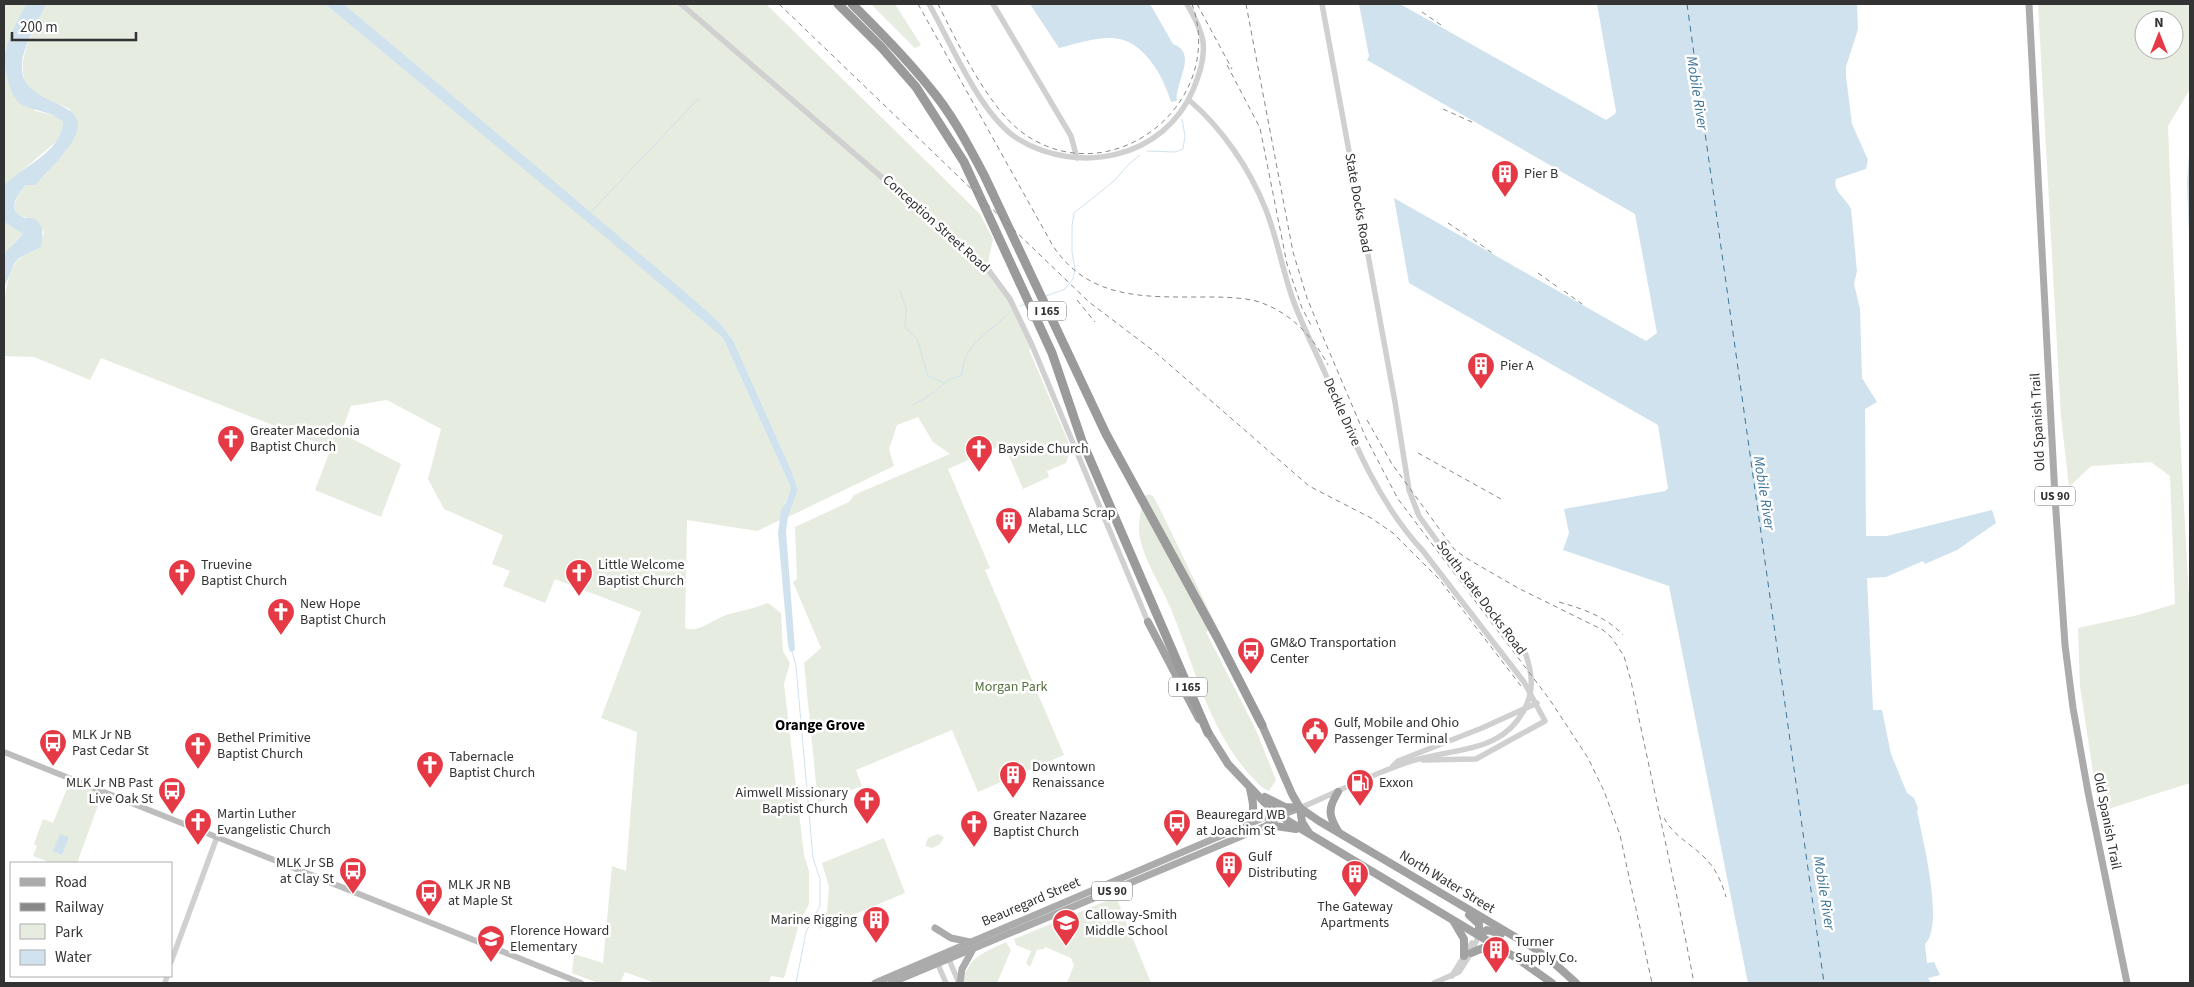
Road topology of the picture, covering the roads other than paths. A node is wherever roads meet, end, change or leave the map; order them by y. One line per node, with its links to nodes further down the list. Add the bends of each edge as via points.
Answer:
1 (681, 4): 12 (street, Conception Street Road, via 987,268 1010,299 1032,345)
2 (838, 4): 15 (highway, I 165, via 916,87 964,162 1052,353 1082,441)
3 (852, 4): 14 (highway, I 165, via 931,89 958,129 984,175 1106,434)
4 (929, 4): 10 (street, via 980,98 999,121 1018,138 1058,155)
5 (993, 4): 10 (street, via 1071,136)
6 (1187, 4): 9 (street, via 1203,44 1198,77)
7 (1322, 4): 11 (street, State Docks Road)
8 (2029, 4): 53 (main road, Old Spanish Trail / US 90, via 2065,645 2085,776)
9 (1189, 100): 10 (street, via 1161,132 1142,146 1112,156); 13 (street, Deckle Drive, via 1211,120 1253,180 1267,211 1293,299 1335,397 1390,509 1501,651)
10 (1077, 158)
11 (1395, 402): 17 (street, South State Docks Road, via 1409,490 1419,516 1526,655 1530,666 1532,691 1520,720 1494,742)
12 (1148, 622): 15 (highway, via 1191,707)
13 (1536, 703): 18 (street, Deckle Drive, via 1545,721 1476,759); 19 (street, via 1398,761)
14 (1262, 725): 22 (highway)
15 (1208, 733): 20 (highway, via 1228,764)
16 (4, 752): 29 (main road)
17 (1450, 752): 18 (street, Beauregard Street)
18 (1411, 761): 19 (street, Beauregard Street)
19 (1391, 769): 21 (street, Beauregard Street)
20 (1250, 789): 22 (highway, via 1275,804); 23 (highway); 25 (highway, US 90, via 1254,811)
21 (1338, 792): 22 (street, Beauregard Street); 27 (highway, via 1329,814)
22 (1300, 808): 23 (main road, Beauregard Street); 27 (highway, North Water Street); 28 (highway, via 1302,822)
23 (1281, 815): 24 (main road, Beauregard Street / US 90); 25 (main road, Beauregard Street, via 1265,817); 26 (highway)
24 (1268, 825): 26 (highway); 32 (main road, Beauregard Street / US 90)
25 (1239, 828): 30 (main road, Beauregard Street / US 90)
26 (1302, 831): 28 (highway)
27 (1339, 832): 31 (highway, North Water Street)
28 (1312, 836): 34 (highway)
29 (216, 837): 43 (street); 45 (main road)
30 (1178, 854): 32 (main road, via 1126,881); 33 (main road, Beauregard Street / US 90)
31 (1427, 884): 36 (highway, via 1439,896 1475,919 1480,928); 38 (highway, North Water Street)
32 (1123, 886): 33 (main road, via 1113,886); 40 (main road, Beauregard Street / US 90)
33 (1053, 907): 37 (main road, Beauregard Street / US 90)
34 (1453, 920): 36 (highway); 41 (highway)
35 (936, 928): 37 (main road, via 951,938)
36 (1479, 935): 38 (highway, via 1493,930); 39 (highway); 41 (street)
37 (970, 942): 42 (main road, Beauregard Street / US 90)
38 (1531, 947): 52 (highway, North Water Street)
39 (1500, 948): 41 (highway, via 1483,948); 51 (highway)
40 (972, 950): 42 (main road, Beauregard Street / US 90); 49 (main road)
41 (1468, 954): 50 (street, via 1452,976)
42 (947, 956): 44 (main road, Beauregard Street / US 90); 49 (street)
43 (172, 959)
44 (937, 961): 46 (main road, Beauregard Street / US 90); 47 (main road, Beauregard Street / US 90); 48 (street)
45 (581, 983)
46 (875, 983)
47 (891, 983)
48 (946, 983)
49 (959, 983)
50 (1434, 983)
51 (1552, 983)
52 (1576, 983)
53 (2127, 983)

